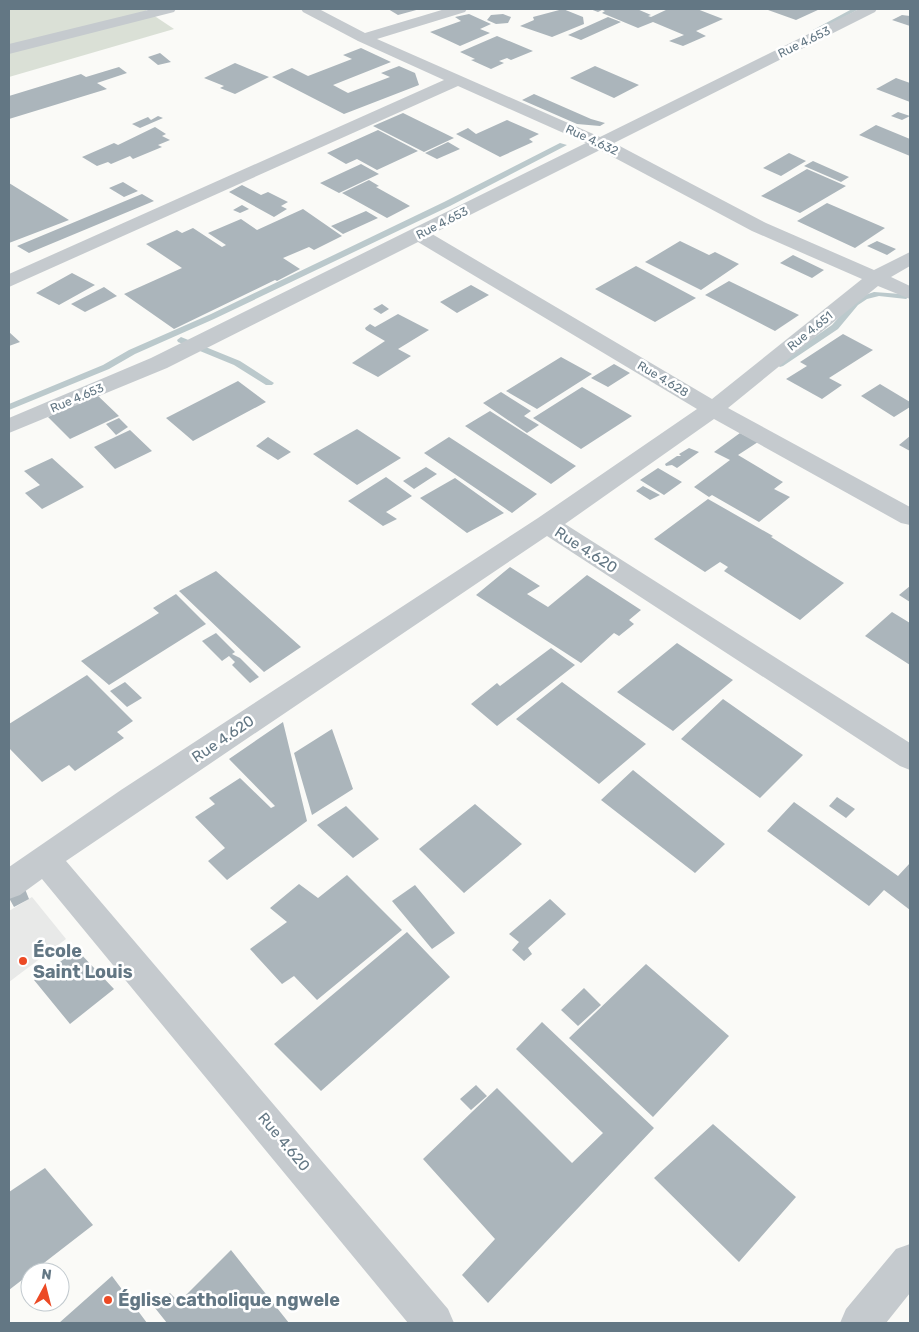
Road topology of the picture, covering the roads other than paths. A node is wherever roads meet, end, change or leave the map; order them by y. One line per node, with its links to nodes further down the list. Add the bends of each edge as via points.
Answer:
1 (170, 9): 6 (street)
2 (308, 9): 5 (street, Rue 4.632)
3 (460, 9): 5 (street)
4 (870, 9): 8 (street, Rue 4.653)
5 (363, 38): 7 (street, Rue 4.632)
6 (9, 48)
7 (458, 80): 8 (street, Rue 4.632); 12 (street)
8 (600, 143): 9 (street, Rue 4.653); 11 (street, Rue 4.632, via 759,227)
9 (420, 235): 14 (street, Rue 4.628); 15 (street, Rue 4.653, via 159,363)
10 (910, 258): 11 (street, Rue 4.651)
11 (877, 277): 13 (street, Rue 4.632); 14 (street, Rue 4.651)
12 (9, 280)
13 (910, 293)
14 (714, 409): 16 (street, Rue 4.628); 17 (street, Rue 4.651)
15 (9, 426)
16 (910, 517)
17 (547, 524): 18 (street, Rue 4.620); 19 (street, Rue 4.620)
18 (910, 758)
19 (45, 859): 20 (street); 22 (street, Rue 4.620)
20 (9, 885)
21 (910, 1263): 23 (street)
22 (434, 1323)
23 (860, 1323)

